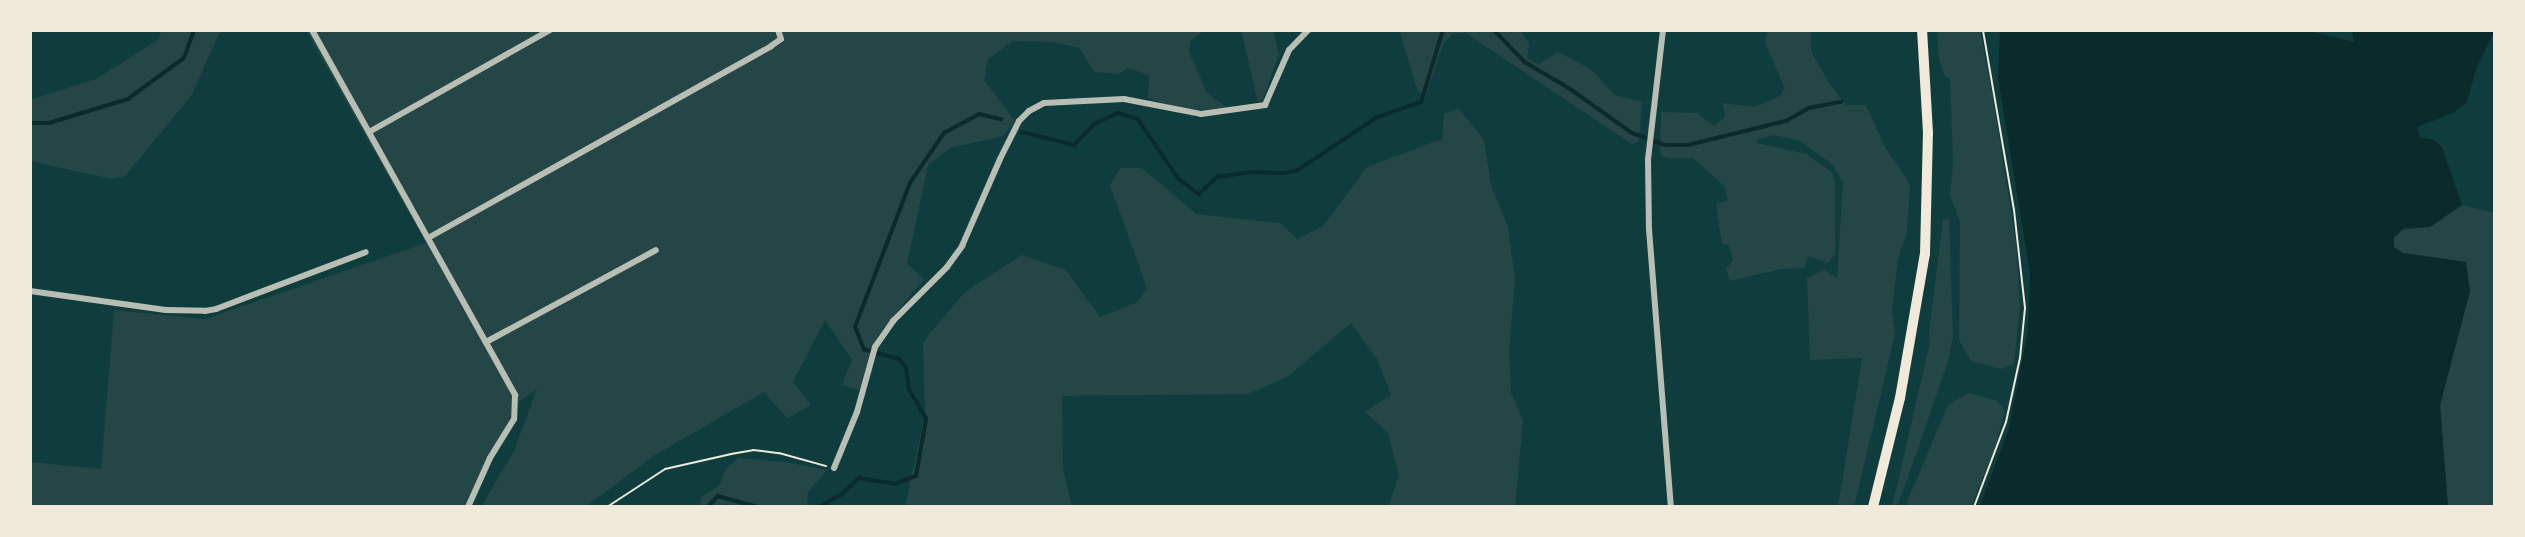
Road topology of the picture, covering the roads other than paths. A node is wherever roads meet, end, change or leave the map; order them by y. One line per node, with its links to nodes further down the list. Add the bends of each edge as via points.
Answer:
1 (312, 30): 7 (street)
2 (550, 30): 7 (street)
3 (778, 30): 8 (street, via 781,39)
4 (1308, 30): 13 (street, via 1289,50 1265,105 1201,114 1124,99 1044,103 1029,111 1000,159 962,246 875,347 858,412)
5 (1663, 30): 15 (street, via 1650,129 1649,229)
6 (1922, 30): 16 (main road, via 1928,133 1925,254 1900,398)
7 (369, 132): 8 (street)
8 (428, 238): 12 (street)
9 (656, 250): 12 (street)
10 (366, 252): 11 (street, via 205,311)
11 (30, 291)
12 (486, 342): 14 (street, via 516,395 516,410)
13 (834, 468)
14 (468, 507)
15 (1671, 507)
16 (1873, 507)

